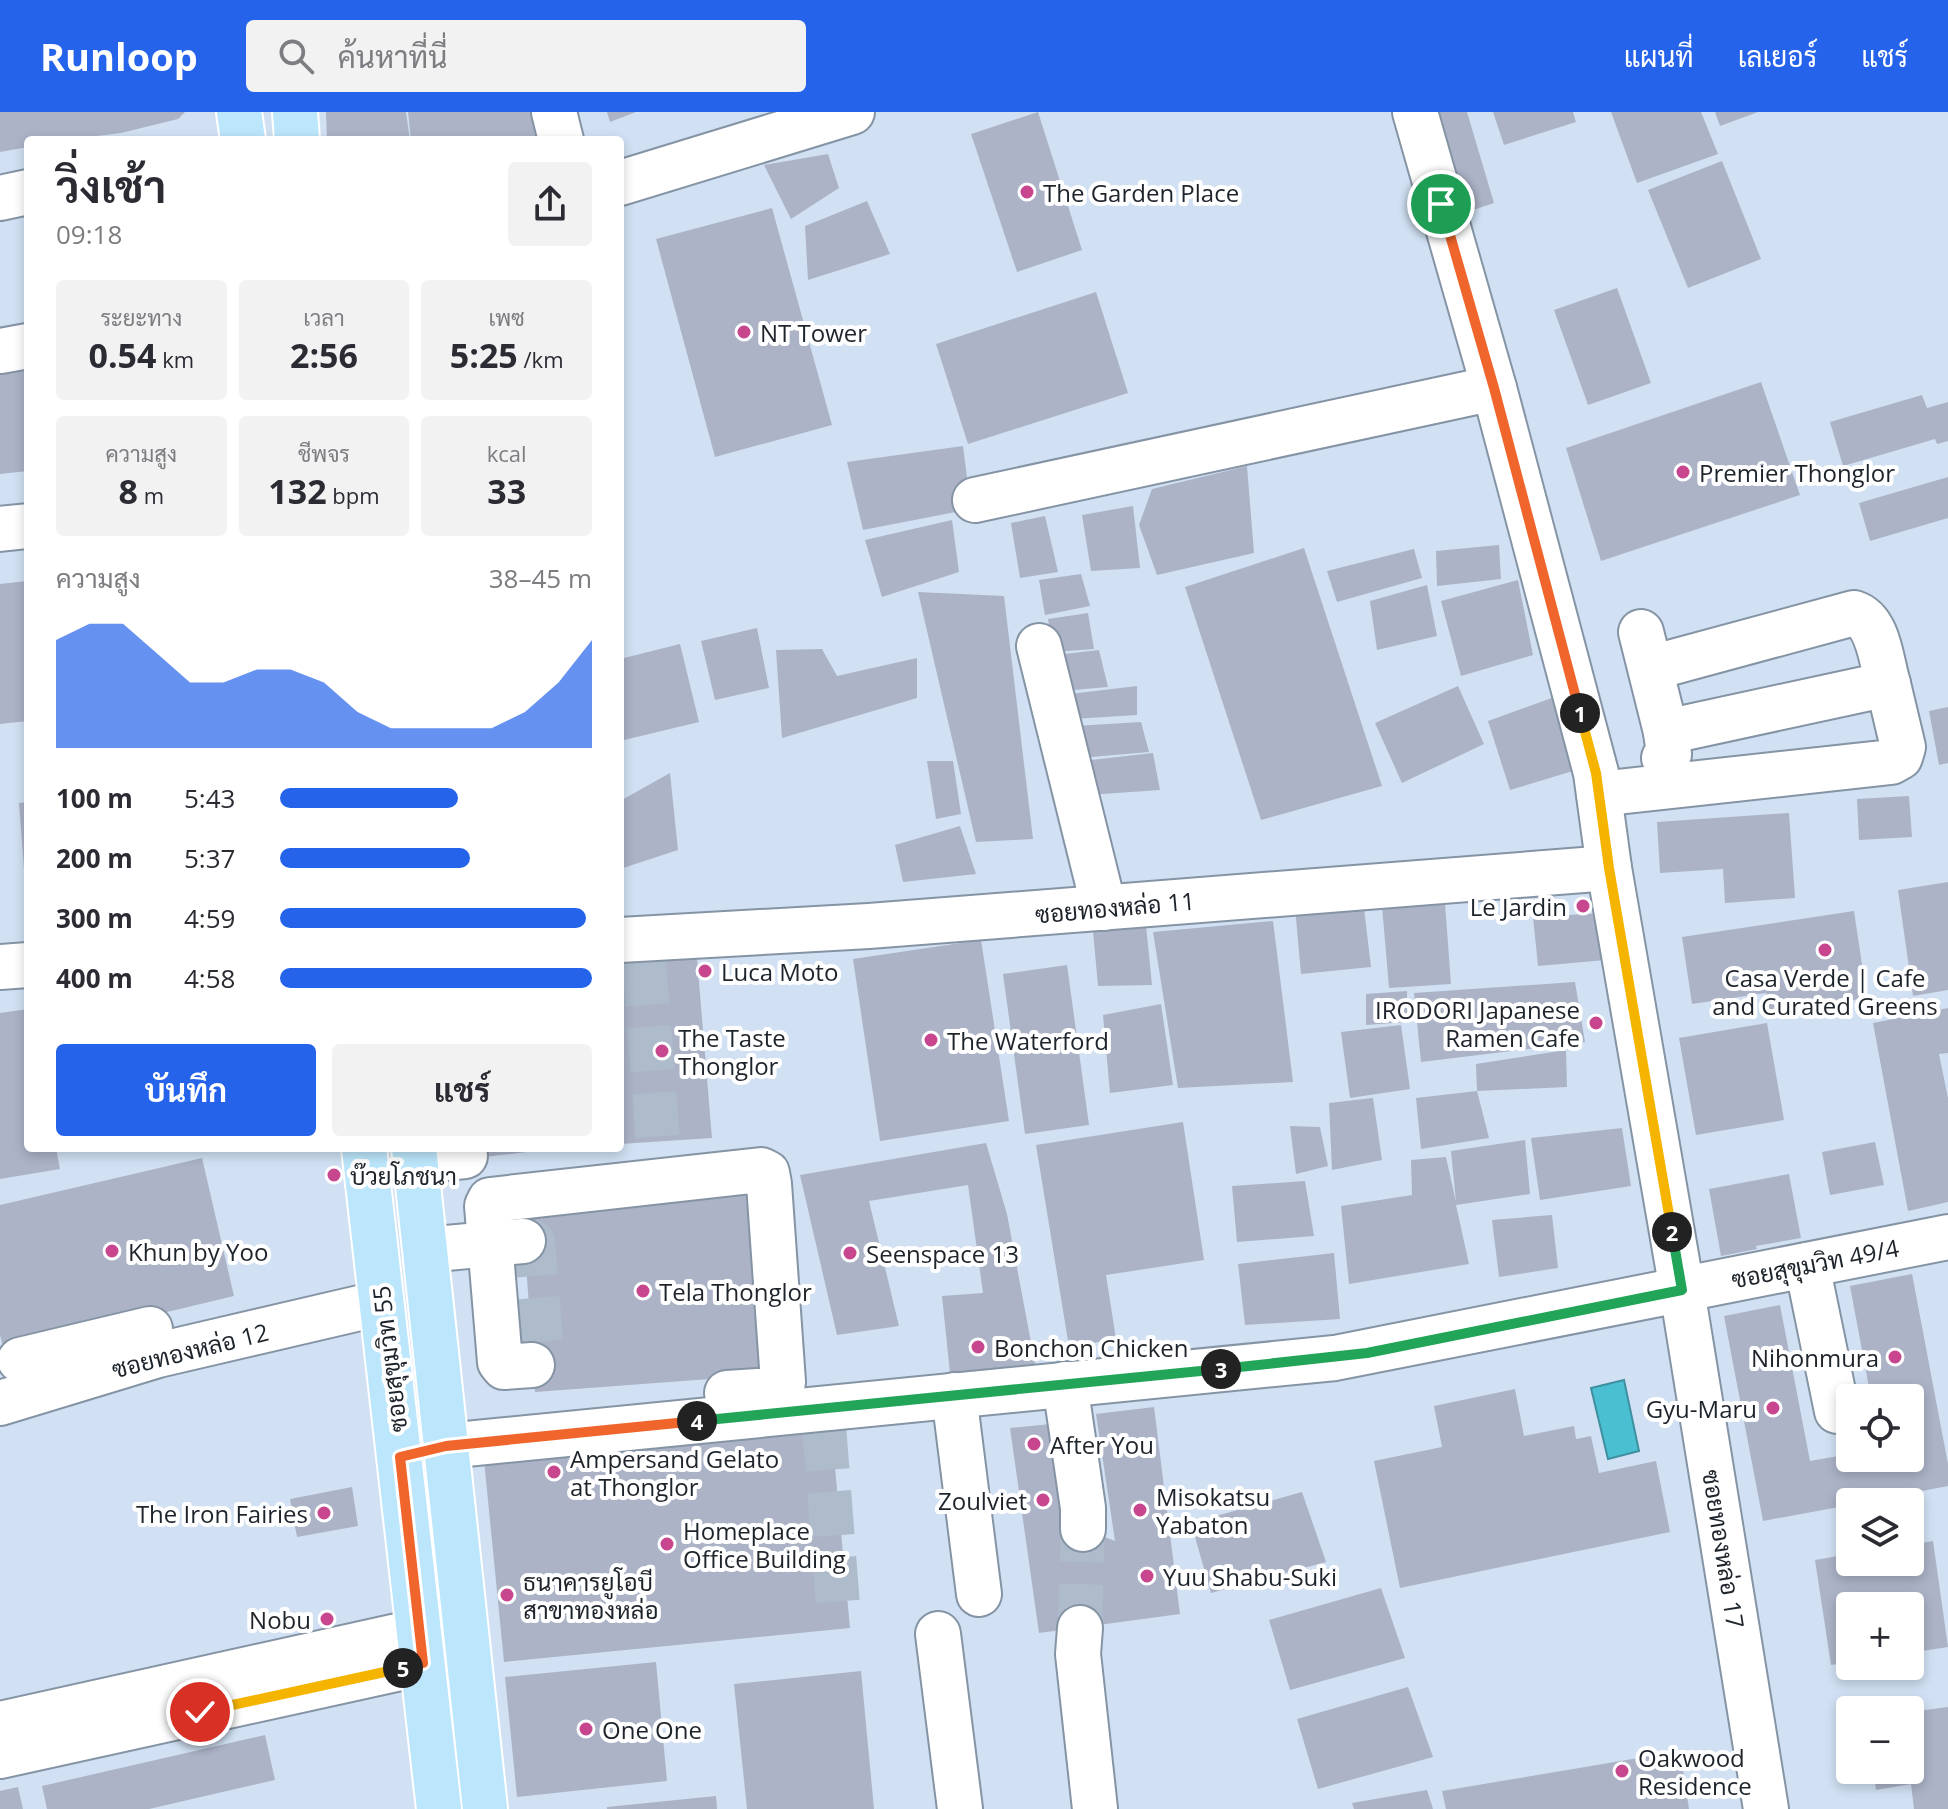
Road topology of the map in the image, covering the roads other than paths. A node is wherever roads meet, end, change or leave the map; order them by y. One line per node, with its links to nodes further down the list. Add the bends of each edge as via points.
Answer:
1 (239, 112): 6 (main road)
2 (295, 112): 7 (main road)
3 (554, 112): 8 (street)
4 (852, 112): 9 (street)
5 (1415, 112): 14 (street, ซอยทองหล่อ 17)
6 (242, 136)
7 (297, 136)
8 (560, 136)
9 (624, 182)
10 (24, 193): 11 (street)
11 (0, 198)
12 (24, 347): 13 (street)
13 (0, 351)
14 (1494, 388): 15 (street); 21 (street, ซอยทองหล่อ 17)
15 (975, 500)
16 (24, 526): 17 (street)
17 (0, 529)
18 (1039, 646): 23 (street)
19 (1888, 684): 20 (street); 20 (street, via 1872,626 1854,613 1646,650); 21 (street, via 1903,747 1891,762)
20 (1666, 732): 21 (street, via 1669,754 1655,765)
21 (1598, 783): 22 (street, ซอยทองหล่อ 17)
22 (1609, 868): 23 (street, ซอยทองหล่อ 11); 35 (street, ซอยทองหล่อ 17)
23 (1104, 908): 24 (street, ซอยทองหล่อ 11)
24 (635, 947)
25 (24, 965): 26 (street)
26 (0, 967)
27 (364, 1152): 34 (main road, ซอยสุขุมวิท 55)
28 (415, 1154): 29 (street); 32 (main road, ซอยสุขุมวิท 55)
29 (465, 1156)
30 (1948, 1237): 33 (street, ซอยสุขุมวิท 49/4)
31 (507, 1242): 32 (street); 37 (street, via 500,1362 504,1367); 40 (street, via 487,1206 492,1198 766,1172 783,1382 772,1390)
32 (425, 1250): 43 (main road, ซอยสุขุมวิท 55)
33 (1807, 1265): 35 (street, ซอยสุขุมวิท 49/4); 42 (street)
34 (380, 1289): 36 (street); 41 (street, ซอยทองหล่อ 12); 44 (main road, ซอยสุขุมวิท 55)
35 (1682, 1290): 38 (street, ซอยสุขุมวิท 49/4, via 1367,1353); 56 (street, ซอยทองหล่อ 17)
36 (20, 1360)
37 (532, 1365)
38 (1065, 1384): 39 (street, ซอยสุขุมวิท 49/4); 45 (street)
39 (954, 1395): 43 (street, ซอยสุขุมวิท 49/4, via 823,1417); 46 (street)
40 (668, 1398)
41 (0, 1403)
42 (1836, 1406)
43 (446, 1446): 44 (main road); 53 (main road, ซอยสุขุมวิท 55)
44 (400, 1457): 49 (main road, ซอยสุขุมวิท 55)
45 (1083, 1529)
46 (979, 1594)
47 (1080, 1628): 55 (street, via 1078,1654)
48 (938, 1634): 54 (street)
49 (422, 1647): 50 (street); 51 (street); 52 (main road, ซอยสุขุมวิท 55)
50 (0, 1724)
51 (0, 1756)
52 (439, 1809)
53 (485, 1809)
54 (960, 1809)
55 (1095, 1809)
56 (1766, 1809)

